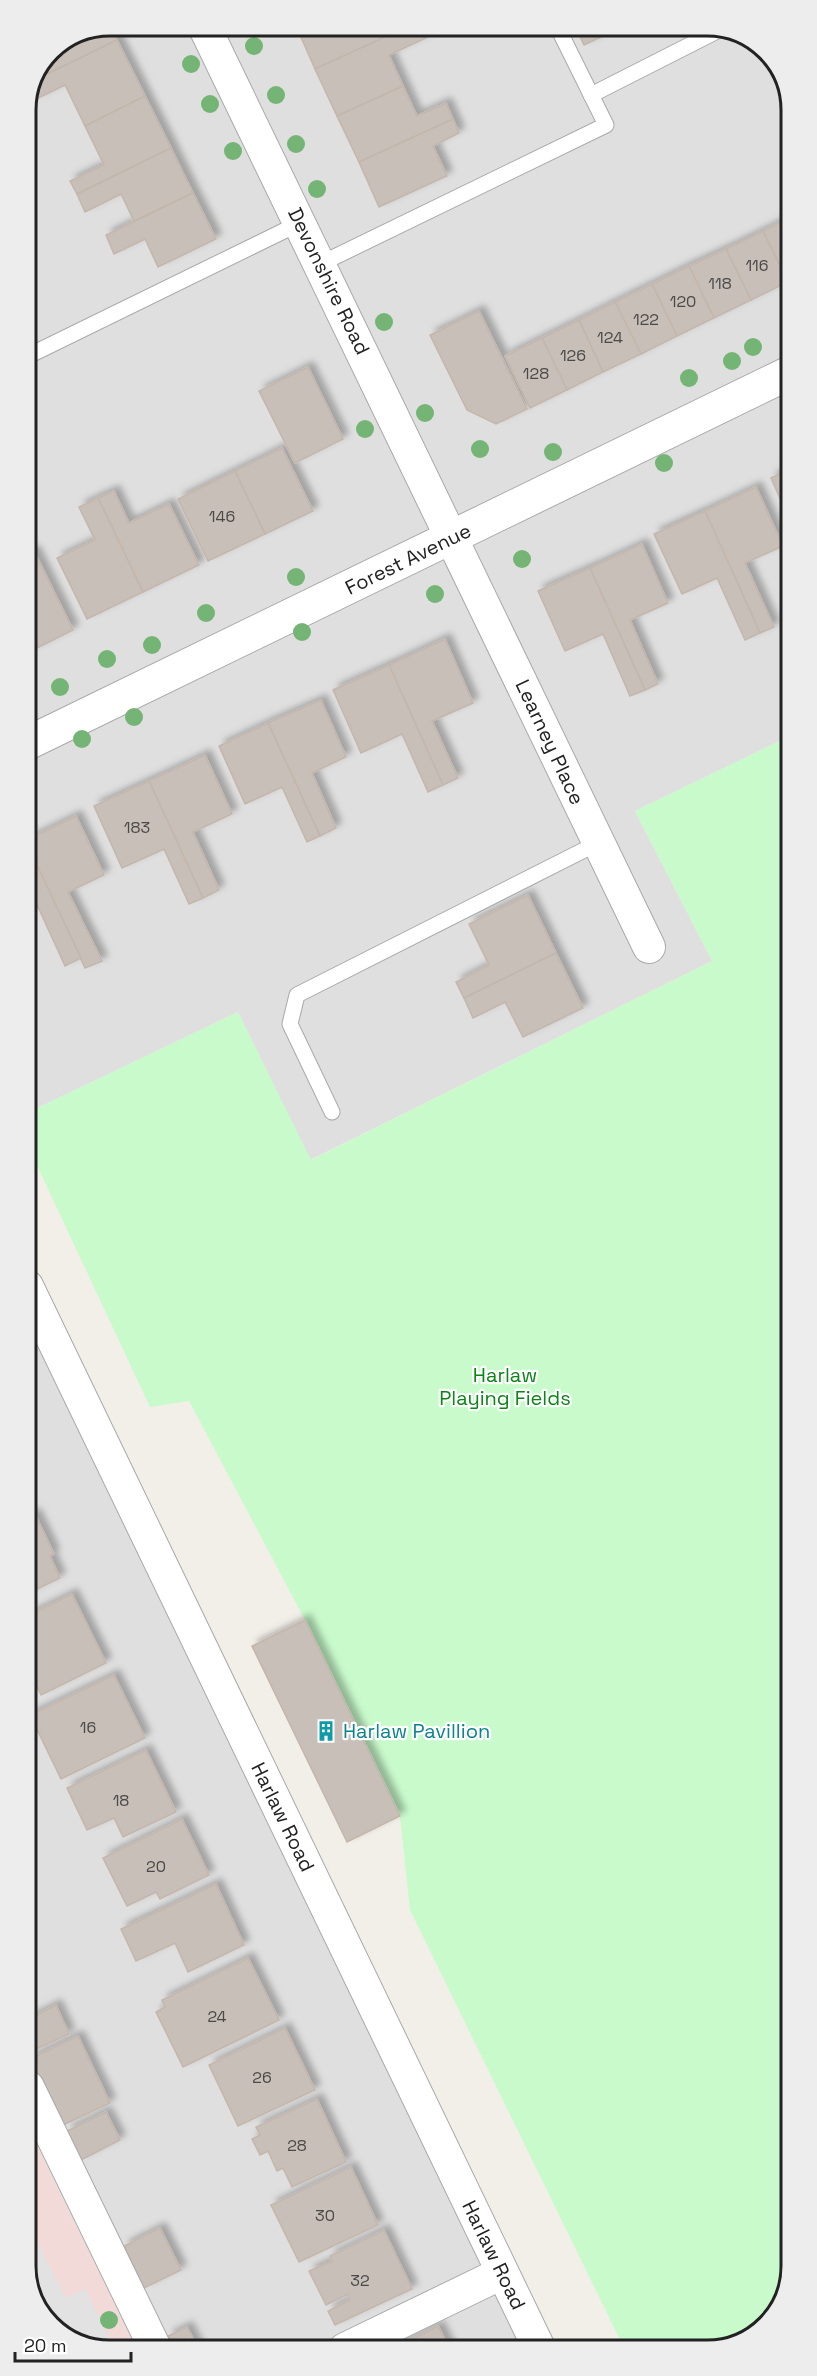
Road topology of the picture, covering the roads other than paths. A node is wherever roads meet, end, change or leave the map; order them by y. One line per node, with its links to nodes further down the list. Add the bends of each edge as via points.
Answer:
1 (209, 36): 5 (street, Devonshire Road)
2 (562, 36): 4 (lane)
3 (707, 36): 4 (lane)
4 (591, 95): 6 (lane, via 606,125)
5 (300, 223): 6 (street, Devonshire Road); 7 (lane)
6 (320, 264): 9 (street, Devonshire Road)
7 (36, 352)
8 (781, 377): 9 (street, Forest Avenue)
9 (453, 537): 10 (street, Forest Avenue); 11 (street, Learney Place)
10 (36, 739)
11 (598, 843): 12 (street, Learney Place); 13 (lane, via 297,995 290,1024)
12 (649, 947)
13 (332, 1112)
14 (36, 1305): 16 (street, Harlaw Road)
15 (36, 2103): 17 (street)
16 (502, 2272): 18 (street); 19 (street, Harlaw Road)
17 (151, 2340)
18 (363, 2340)
19 (535, 2340)

